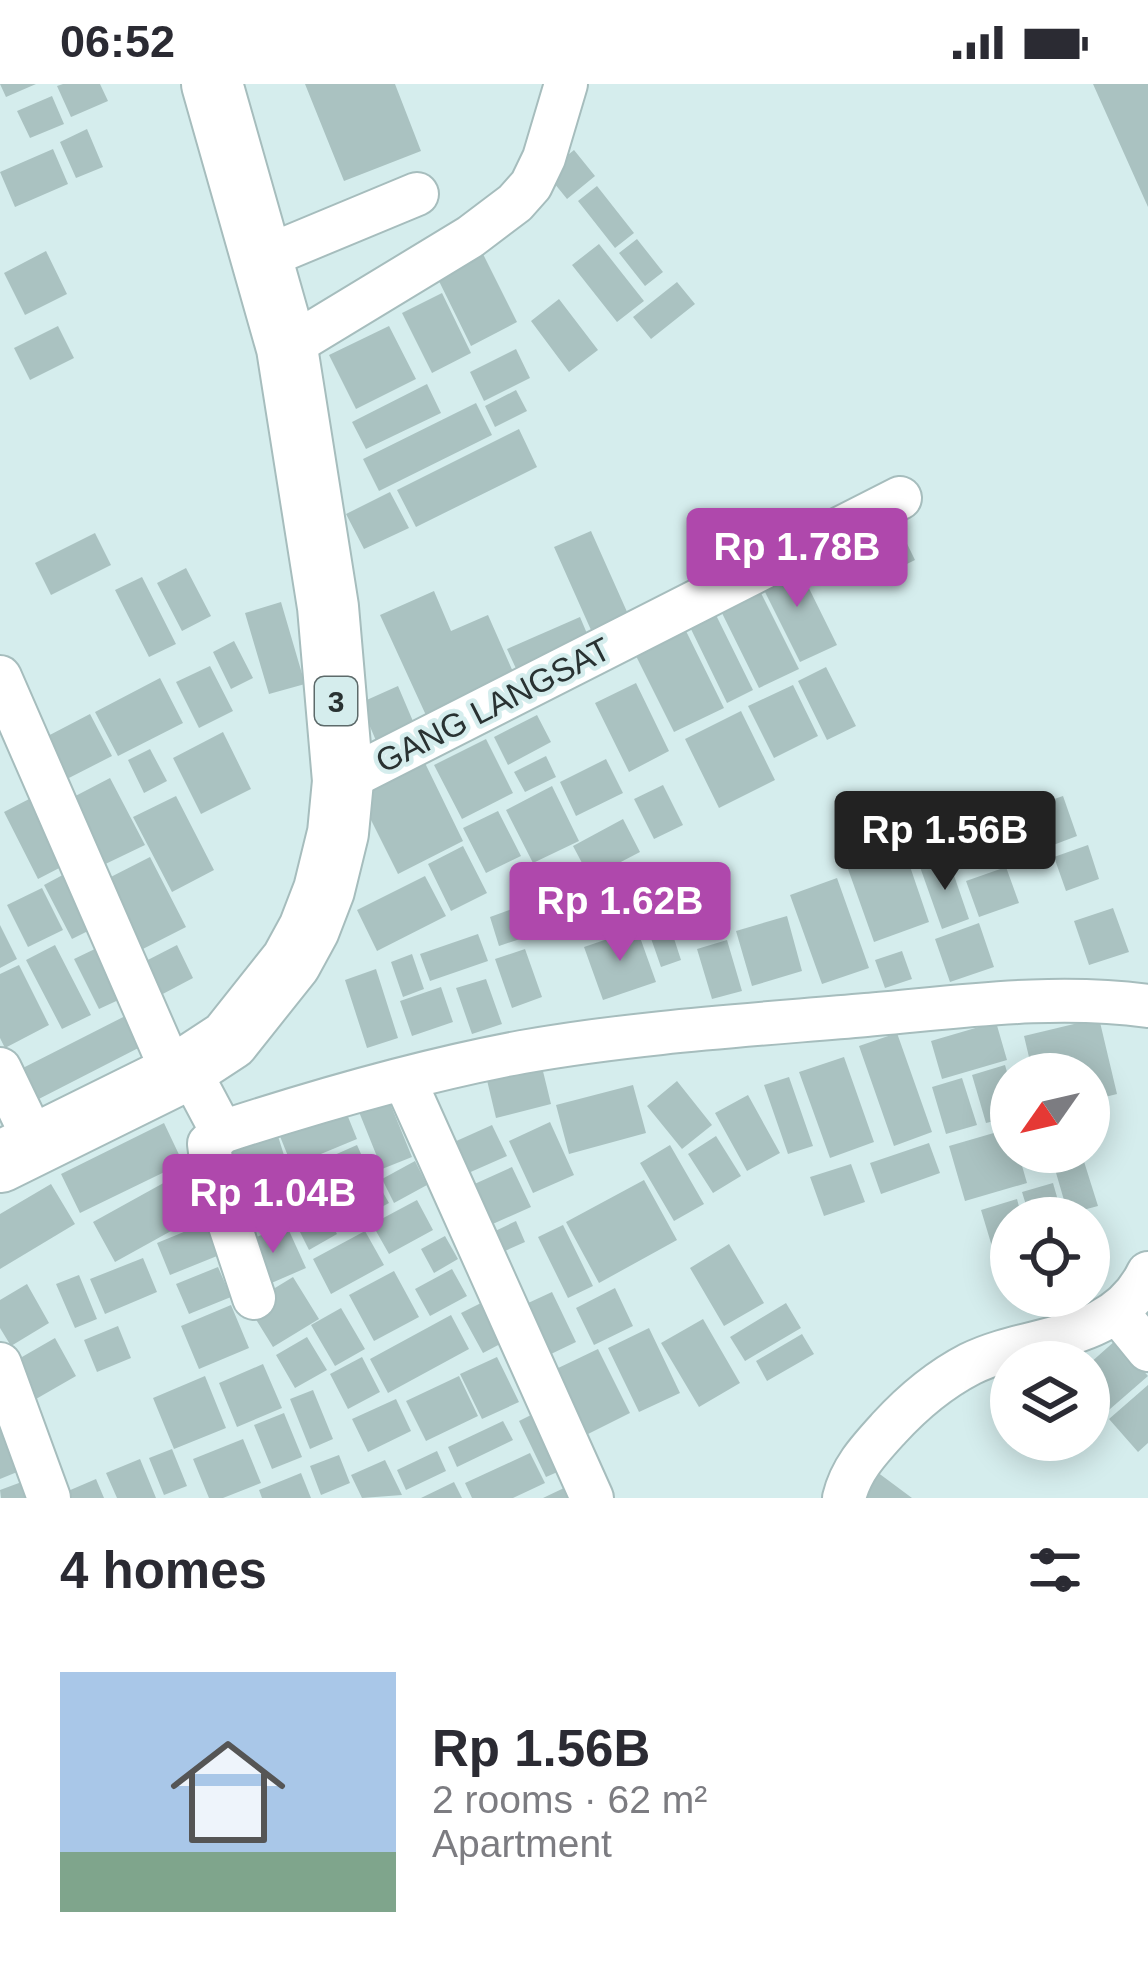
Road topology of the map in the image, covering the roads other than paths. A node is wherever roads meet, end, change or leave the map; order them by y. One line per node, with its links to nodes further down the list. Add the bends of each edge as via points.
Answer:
1 (212, 84): 4 (highway, 3)
2 (566, 84): 5 (street, via 544,158 515,203)
3 (417, 194): 4 (street)
4 (263, 258): 5 (highway, 3)
5 (287, 348): 8 (highway, 3, via 328,607)
6 (900, 498): 8 (street, GANG LANGSAT)
7 (0, 677): 11 (street)
8 (343, 781): 11 (highway, 3, via 324,890 291,962 229,1040)
9 (1148, 1006): 12 (street, via 1035,1000 698,1029 520,1053)
10 (0, 1069): 14 (street)
11 (181, 1072): 13 (street); 14 (highway, 3)
12 (404, 1079): 13 (street); 21 (street)
13 (222, 1132): 16 (street, via 209,1144 213,1175)
14 (18, 1153)
15 (1148, 1273): 17 (street)
16 (254, 1298)
17 (1117, 1312): 18 (street); 22 (street, via 934,1385 867,1452)
18 (1148, 1350)
19 (0, 1364): 20 (street)
20 (49, 1498)
21 (592, 1498)
22 (844, 1498)

